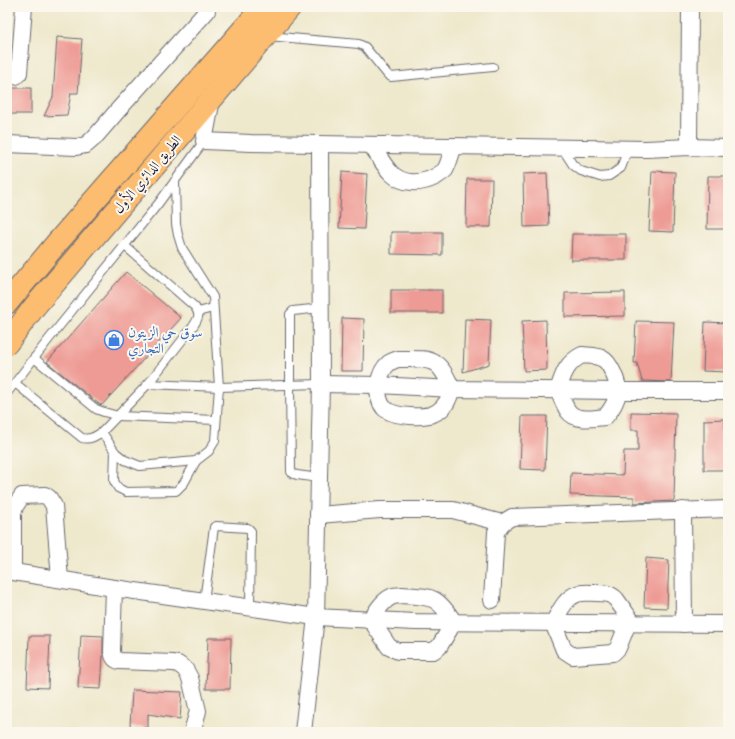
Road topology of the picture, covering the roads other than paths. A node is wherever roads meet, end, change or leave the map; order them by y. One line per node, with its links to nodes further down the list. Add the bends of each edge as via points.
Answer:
1 (24, 7): 8 (street, via 19,73)
2 (263, 7): 6 (main road, الطريق الدائري الأول)
3 (290, 7): 6 (main road, الطريق الدائري الأول)
4 (690, 7): 15 (street)
5 (207, 11): 11 (street, via 86,145)
6 (254, 22): 7 (lane, via 359,44 365,47 392,77); 9 (main road, الطريق الدائري الأول); 21 (main road, الطريق الدائري الأول, via 56,244)
7 (493, 68)
8 (7, 77)
9 (212, 97): 10 (street); 25 (main road, الطريق الدائري الأول, via 34,306)
10 (204, 141): 12 (street); 19 (lane)
11 (7, 144)
12 (320, 144): 13 (street); 23 (street)
13 (371, 145): 14 (street); 14 (street, via 391,173 407,182 427,181 440,174 445,169)
14 (454, 146): 16 (street)
15 (689, 147): 17 (street); 18 (street)
16 (562, 148): 18 (street); 18 (lane, via 573,165 581,171 600,177 609,176 621,168)
17 (728, 148)
18 (628, 149)
19 (175, 181): 20 (lane); 22 (lane, via 178,235 182,248 212,297)
20 (125, 246): 24 (lane); 26 (lane)
21 (7, 303)
22 (213, 308): 24 (lane); 32 (lane)
23 (320, 308): 29 (street); 30 (lane, via 292,311 290,314)
24 (198, 312): 28 (lane, via 194,325)
25 (7, 343)
26 (34, 358): 27 (lane); 38 (lane, via 96,409)
27 (15, 383): 37 (lane); 40 (lane, via 82,438 95,437)
28 (148, 384): 32 (lane); 38 (lane)
29 (321, 384): 30 (lane); 31 (street); 43 (street)
30 (290, 385): 32 (lane); 43 (lane, via 291,472 297,476)
31 (378, 385): 33 (street); 33 (street, via 380,376 389,362 398,359 423,359 430,360 442,369); 33 (street, via 383,407 403,415 425,416 438,412 448,400)
32 (219, 387): 39 (lane)
33 (452, 389): 34 (street)
34 (558, 390): 35 (street); 35 (street, via 569,412 580,418 605,417 612,408); 35 (street, via 569,365 582,355 599,357 609,363)
35 (618, 391): 36 (street)
36 (728, 391)
37 (7, 393)
38 (118, 416): 39 (lane); 40 (lane)
39 (216, 420): 42 (lane, via 215,441 209,451)
40 (102, 432): 41 (lane)
41 (115, 452): 42 (lane, via 125,460 140,466); 42 (lane, via 114,480 118,488 126,492 176,491 184,483)
42 (196, 462)
43 (319, 478): 46 (street)
44 (728, 509): 45 (street)
45 (683, 510): 47 (street, via 512,517); 59 (street)
46 (318, 515): 47 (street, via 380,510 453,510); 54 (street)
47 (502, 523): 51 (street, via 496,532)
48 (10, 572): 49 (street); 49 (street, via 13,512 16,505 22,496 45,495 54,506)
49 (60, 579): 50 (street)
50 (114, 588): 52 (street); 61 (street, via 113,657 116,660 173,663 185,669 190,678 198,710)
51 (492, 600)
52 (204, 601): 53 (street); 53 (lane, via 214,527 248,528 251,531)
53 (250, 607): 54 (street)
54 (316, 617): 55 (street); 62 (street)
55 (371, 620): 56 (street); 56 (street, via 392,596 402,595 426,596 436,600); 56 (street, via 388,647 398,651 433,651 439,647)
56 (454, 622): 57 (street)
57 (553, 623): 58 (street); 58 (street, via 573,596 606,593 616,599); 58 (street, via 564,650 573,656 613,653)
58 (630, 623): 59 (street)
59 (684, 624): 60 (street)
60 (728, 624)
61 (192, 732)
62 (303, 732)

